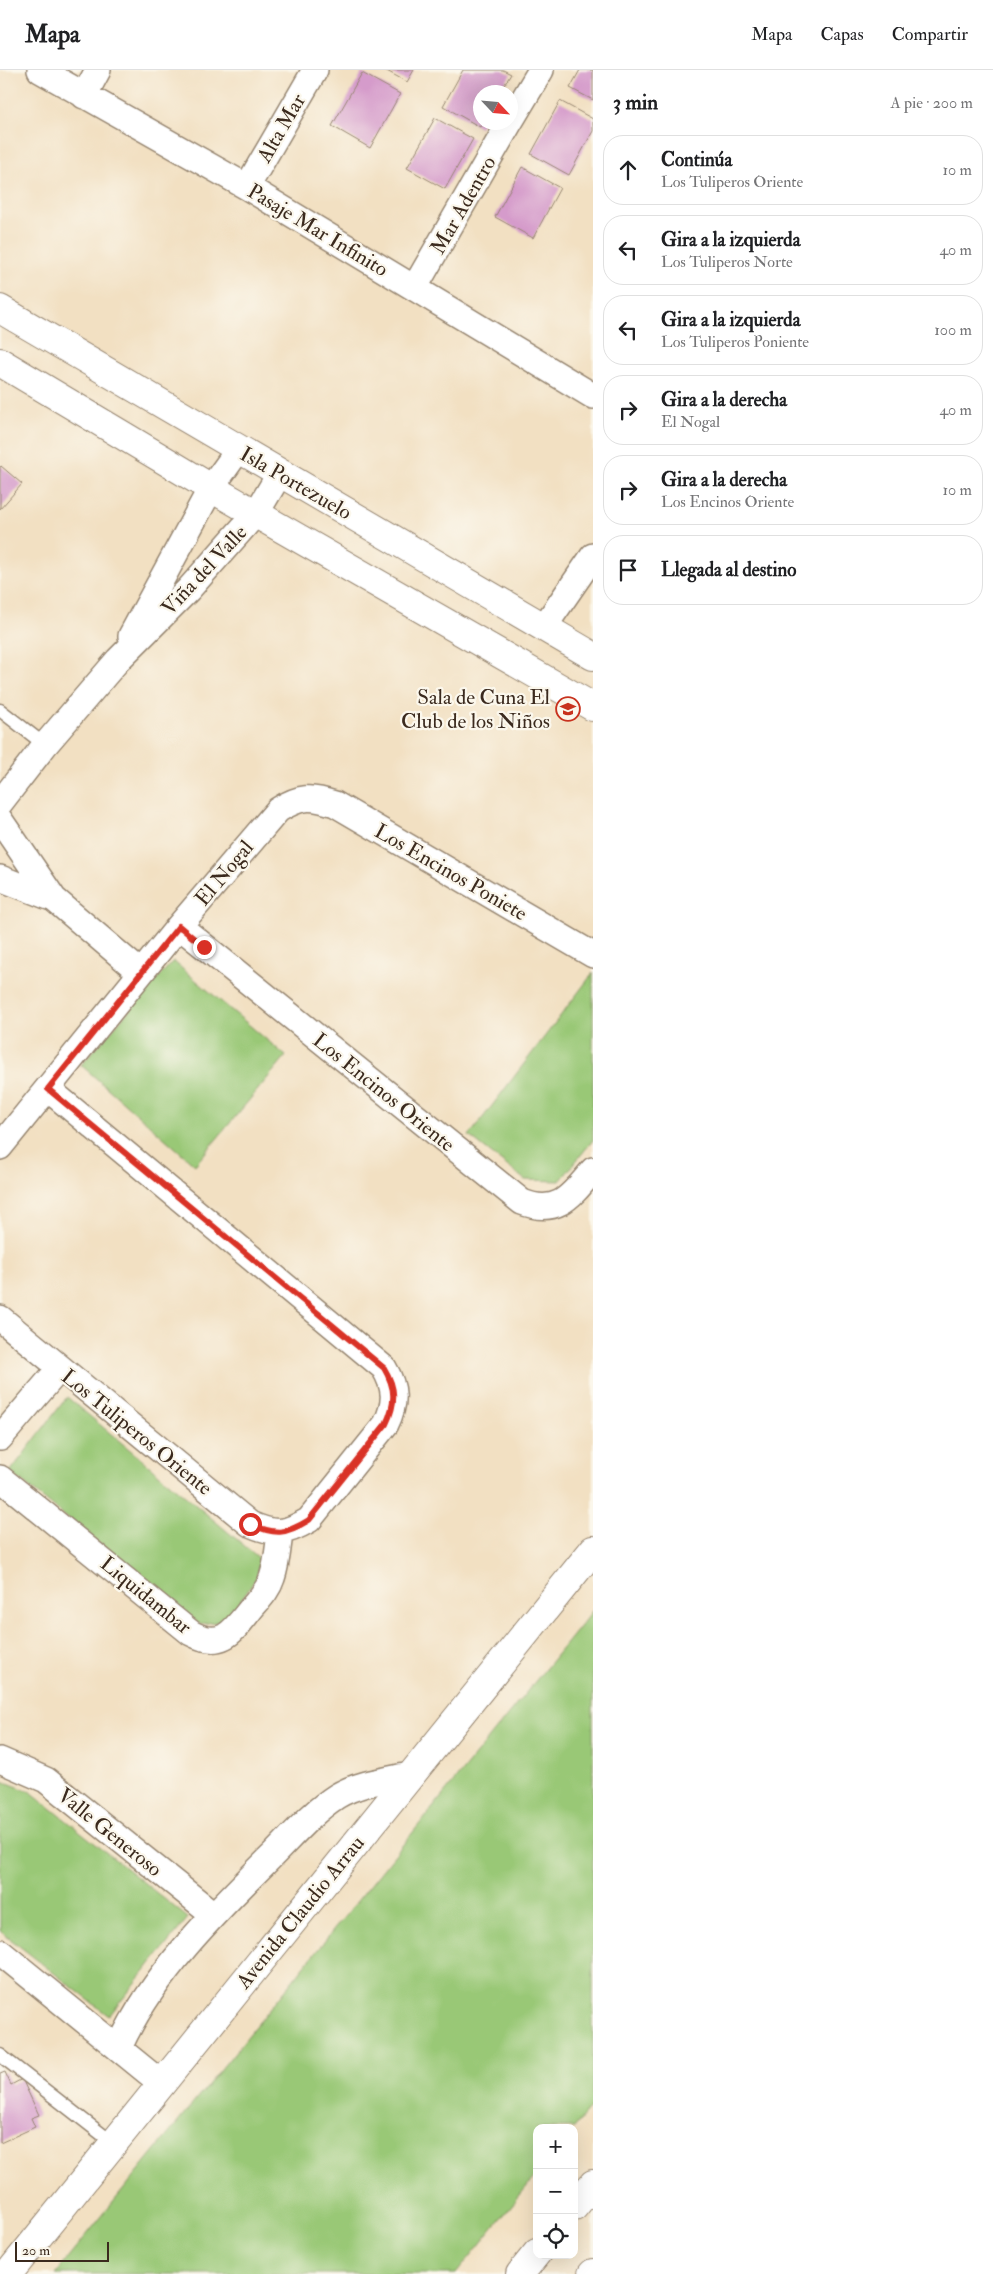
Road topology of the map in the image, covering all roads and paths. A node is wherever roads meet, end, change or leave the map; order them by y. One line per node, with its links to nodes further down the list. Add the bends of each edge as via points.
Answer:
1 (40, 70): 5 (street, Pasaje Mar Infinito)
2 (98, 70): 5 (street)
3 (315, 70): 8 (street, Alta Mar)
4 (541, 70): 6 (street, Mar Adentro)
5 (84, 96): 8 (street, Pasaje Mar Infinito)
6 (518, 109)
7 (505, 130): 9 (street, Mar Adentro)
8 (247, 186): 9 (street, Pasaje Mar Infinito)
9 (415, 287): 12 (street, Pasaje Mar Infinito)
10 (0, 308): 13 (main road, Isla Portezuelo)
11 (0, 362): 15 (main road)
12 (593, 396)
13 (239, 449): 14 (main road, Isla Portezuelo); 15 (street, Viña del Valle)
14 (280, 473): 16 (street, Viña del Valle); 18 (main road, Isla Portezuelo)
15 (211, 488): 16 (main road); 20 (street, Viña del Valle)
16 (257, 512): 20 (street, Viña del Valle, via 188,590); 21 (main road)
17 (593, 556): 18 (street)
18 (544, 626): 19 (main road, Isla Portezuelo)
19 (592, 652)
20 (118, 660): 23 (street, Viña del Valle)
21 (593, 707)
22 (0, 710): 23 (lane)
23 (45, 744): 25 (street, Viña del Valle)
24 (306, 798): 29 (street, El Nogal, via 292,801 278,810); 30 (street, Los Encinos Poniete, via 335,804)
25 (0, 803)
26 (0, 820): 28 (street)
27 (0, 878): 28 (street)
28 (54, 899): 31 (street)
29 (179, 926): 31 (street, El Nogal); 34 (street, Los Encinos Oriente, via 522,1202 533,1207 557,1205 568,1199)
30 (593, 955)
31 (141, 973): 32 (street, El Nogal)
32 (48, 1089): 33 (street, El Nogal); 39 (street, via 384,1368 392,1381 392,1411 386,1424 309,1520)
33 (0, 1148)
34 (593, 1170)
35 (0, 1318): 36 (street, Los Tuliperos Oriente)
36 (60, 1368): 37 (street); 39 (street, Los Tuliperos Oriente, via 250,1524)
37 (0, 1438)
38 (0, 1478): 39 (street, Liquidambar, via 191,1633 212,1640 232,1633 266,1590 272,1578)
39 (280, 1533)
40 (593, 1550): 42 (main road, Avenida Claudio Arrau)
41 (0, 1760): 43 (street, Valle Generoso, via 46,1780)
42 (410, 1775): 43 (street, via 363,1785 338,1796 311,1816); 47 (main road, Avenida Claudio Arrau)
43 (213, 1914): 45 (street, via 145,2000 130,2022)
44 (0, 1952): 45 (street)
45 (119, 2048): 47 (street)
46 (0, 2055): 48 (lane)
47 (161, 2083): 48 (main road, Avenida Claudio Arrau)
48 (113, 2143): 52 (main road, Avenida Claudio Arrau)
49 (593, 2184): 50 (main road)
50 (578, 2202)
51 (533, 2258): 53 (main road)
52 (8, 2274)
53 (520, 2274)

